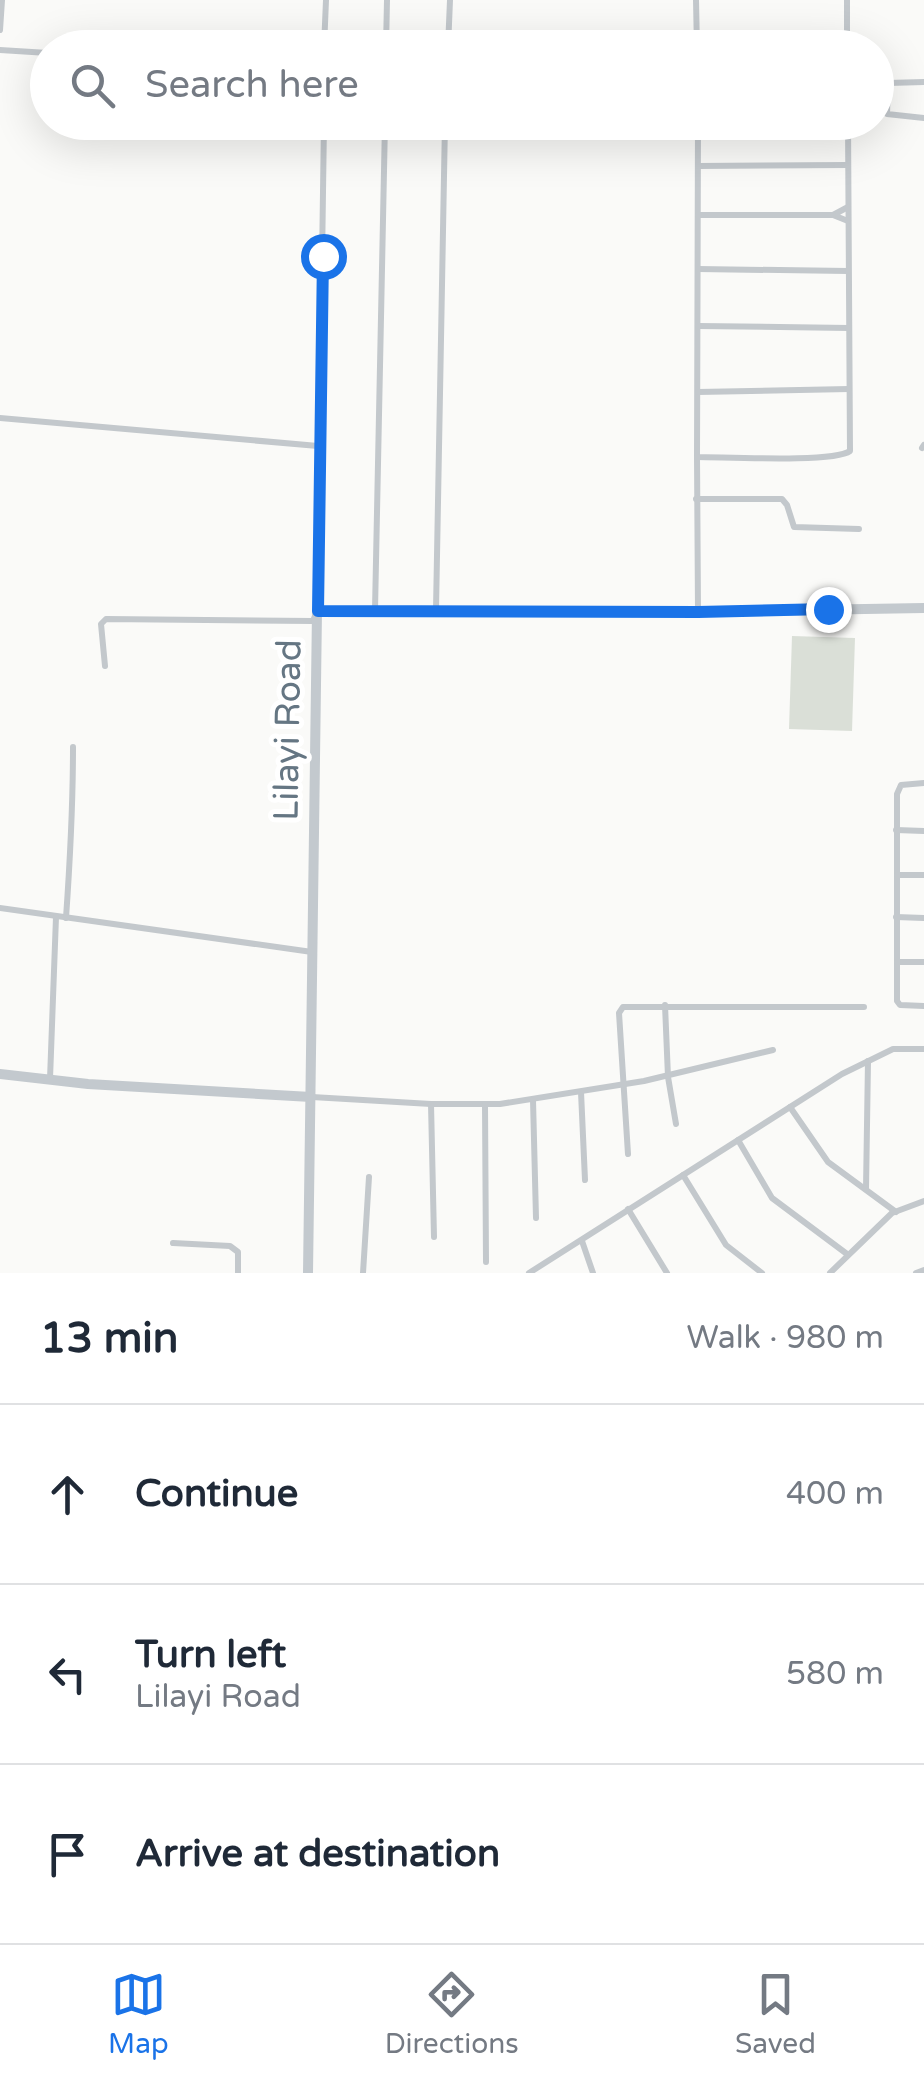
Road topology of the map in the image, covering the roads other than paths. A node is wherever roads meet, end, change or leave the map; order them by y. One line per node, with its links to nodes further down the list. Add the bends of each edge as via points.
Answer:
1 (2, 0): 7 (street)
2 (326, 0): 8 (street)
3 (387, 0): 9 (street)
4 (450, 0): 10 (street)
5 (696, 0): 11 (street)
6 (847, 0): 12 (street)
7 (0, 30)
8 (325, 30)
9 (386, 30)
10 (449, 30)
11 (697, 30)
12 (847, 30)
13 (0, 50): 14 (street)
14 (30, 52)
15 (894, 82): 16 (street)
16 (924, 82)
17 (894, 115): 18 (street)
18 (924, 118)
19 (324, 140): 37 (street)
20 (385, 140): 42 (street)
21 (446, 140): 43 (street)
22 (698, 140): 25 (street)
23 (848, 140): 24 (street)
24 (848, 165): 25 (street); 26 (street)
25 (698, 166): 27 (street)
26 (848, 206): 28 (street); 29 (street)
27 (698, 215): 28 (street); 30 (street)
28 (833, 215): 29 (street)
29 (848, 221): 31 (street)
30 (698, 269): 31 (street); 32 (street)
31 (848, 271): 33 (street)
32 (698, 326): 33 (street); 35 (street)
33 (848, 328): 34 (street)
34 (849, 389): 35 (street); 38 (street, via 845,456)
35 (698, 392): 38 (street)
36 (0, 418): 37 (street)
37 (318, 446): 44 (street)
38 (697, 457): 39 (street)
39 (696, 499): 40 (street, via 782,499 794,527); 45 (street)
40 (859, 528)
41 (924, 608): 45 (street, Lilayi Road)
42 (376, 610): 43 (street, Lilayi Road); 44 (street, Lilayi Road)
43 (436, 610): 45 (street, Lilayi Road)
44 (318, 611): 46 (street, via 313,621 106,619); 58 (street, Lilayi Road)
45 (698, 612)
46 (105, 666)
47 (74, 747): 56 (street)
48 (924, 784): 49 (street, via 898,787)
49 (896, 830): 50 (street); 51 (street)
50 (924, 830)
51 (897, 875): 52 (street); 55 (street)
52 (924, 875)
53 (0, 908): 54 (street)
54 (56, 916): 56 (street); 69 (street)
55 (896, 917): 57 (street); 59 (street)
56 (66, 918): 58 (street)
57 (924, 918)
58 (313, 952): 72 (street, Lilayi Road)
59 (896, 962): 60 (street); 62 (street, via 898,1004)
60 (924, 962)
61 (665, 1006): 63 (street); 68 (street); 70 (street, via 620,1009)
62 (924, 1006)
63 (864, 1007)
64 (924, 1049): 66 (street, via 893,1049)
65 (773, 1050): 68 (street)
66 (868, 1062): 76 (street); 83 (street)
67 (0, 1074): 69 (street)
68 (668, 1076): 70 (street); 77 (street)
69 (50, 1080): 72 (street)
70 (624, 1085): 71 (street); 79 (street)
71 (581, 1092): 73 (street); 82 (street)
72 (311, 1096): 74 (street); 95 (street, Lilayi Road)
73 (533, 1100): 75 (street); 87 (street)
74 (431, 1104): 75 (street); 88 (street)
75 (485, 1104): 92 (street)
76 (790, 1107): 78 (street); 83 (street, via 828,1162)
77 (676, 1124)
78 (738, 1140): 80 (street); 91 (street, via 772,1198)
79 (628, 1154)
80 (683, 1175): 85 (street); 100 (street, via 726,1246)
81 (369, 1178): 96 (street)
82 (586, 1180)
83 (866, 1190): 86 (street)
84 (924, 1200): 86 (street)
85 (628, 1209): 89 (street); 99 (street)
86 (896, 1212): 91 (street)
87 (536, 1218)
88 (434, 1237)
89 (582, 1240): 97 (street); 98 (street)
90 (173, 1243): 94 (street, via 230,1246 238,1252)
91 (847, 1254): 101 (street)
92 (486, 1262)
93 (924, 1270): 102 (street)
94 (238, 1273)
95 (308, 1273)
96 (362, 1273)
97 (529, 1273)
98 (593, 1273)
99 (667, 1273)
100 (762, 1273)
101 (830, 1273)
102 (916, 1273)

